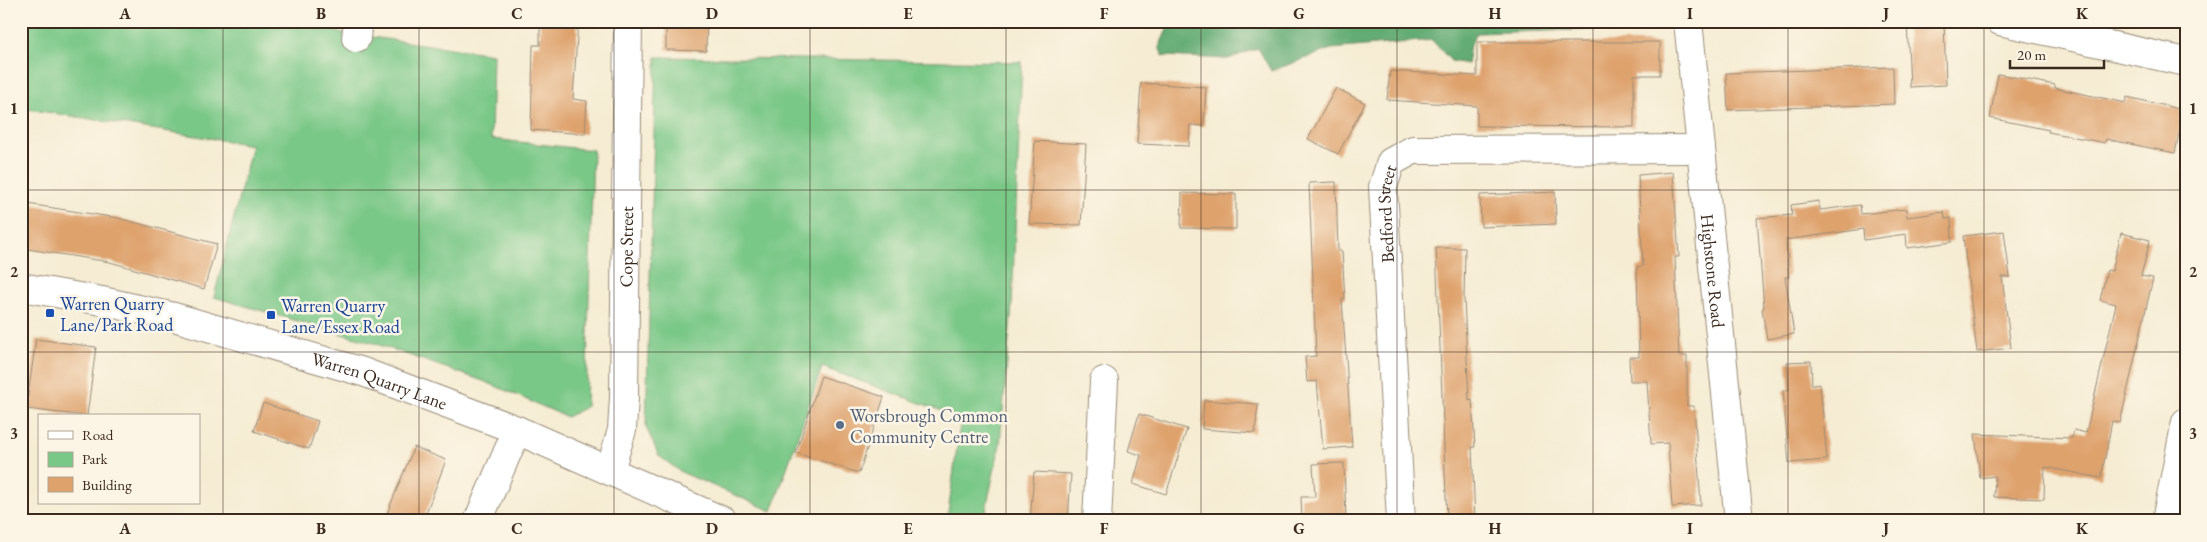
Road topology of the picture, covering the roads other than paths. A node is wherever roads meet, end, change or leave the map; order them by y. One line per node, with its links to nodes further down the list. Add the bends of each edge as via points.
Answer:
1 (628, 21): 10 (street, Cope Street, via 624,398 622,430)
2 (1688, 21): 5 (street, Highstone Road)
3 (2000, 21): 4 (street)
4 (2186, 62)
5 (1701, 149): 14 (street, Bedford Street, via 1413,150 1390,162 1383,187); 15 (street, Highstone Road)
6 (21, 287): 9 (street, Warren Quarry Lane, via 102,301 222,330 363,372)
7 (1104, 381): 13 (street)
8 (2186, 422): 16 (street)
9 (517, 430): 10 (street, Warren Quarry Lane); 11 (street)
10 (610, 470): 12 (street, Warren Quarry Lane)
11 (478, 521)
12 (723, 521)
13 (1097, 521)
14 (1401, 521)
15 (1739, 521)
16 (2166, 521)

